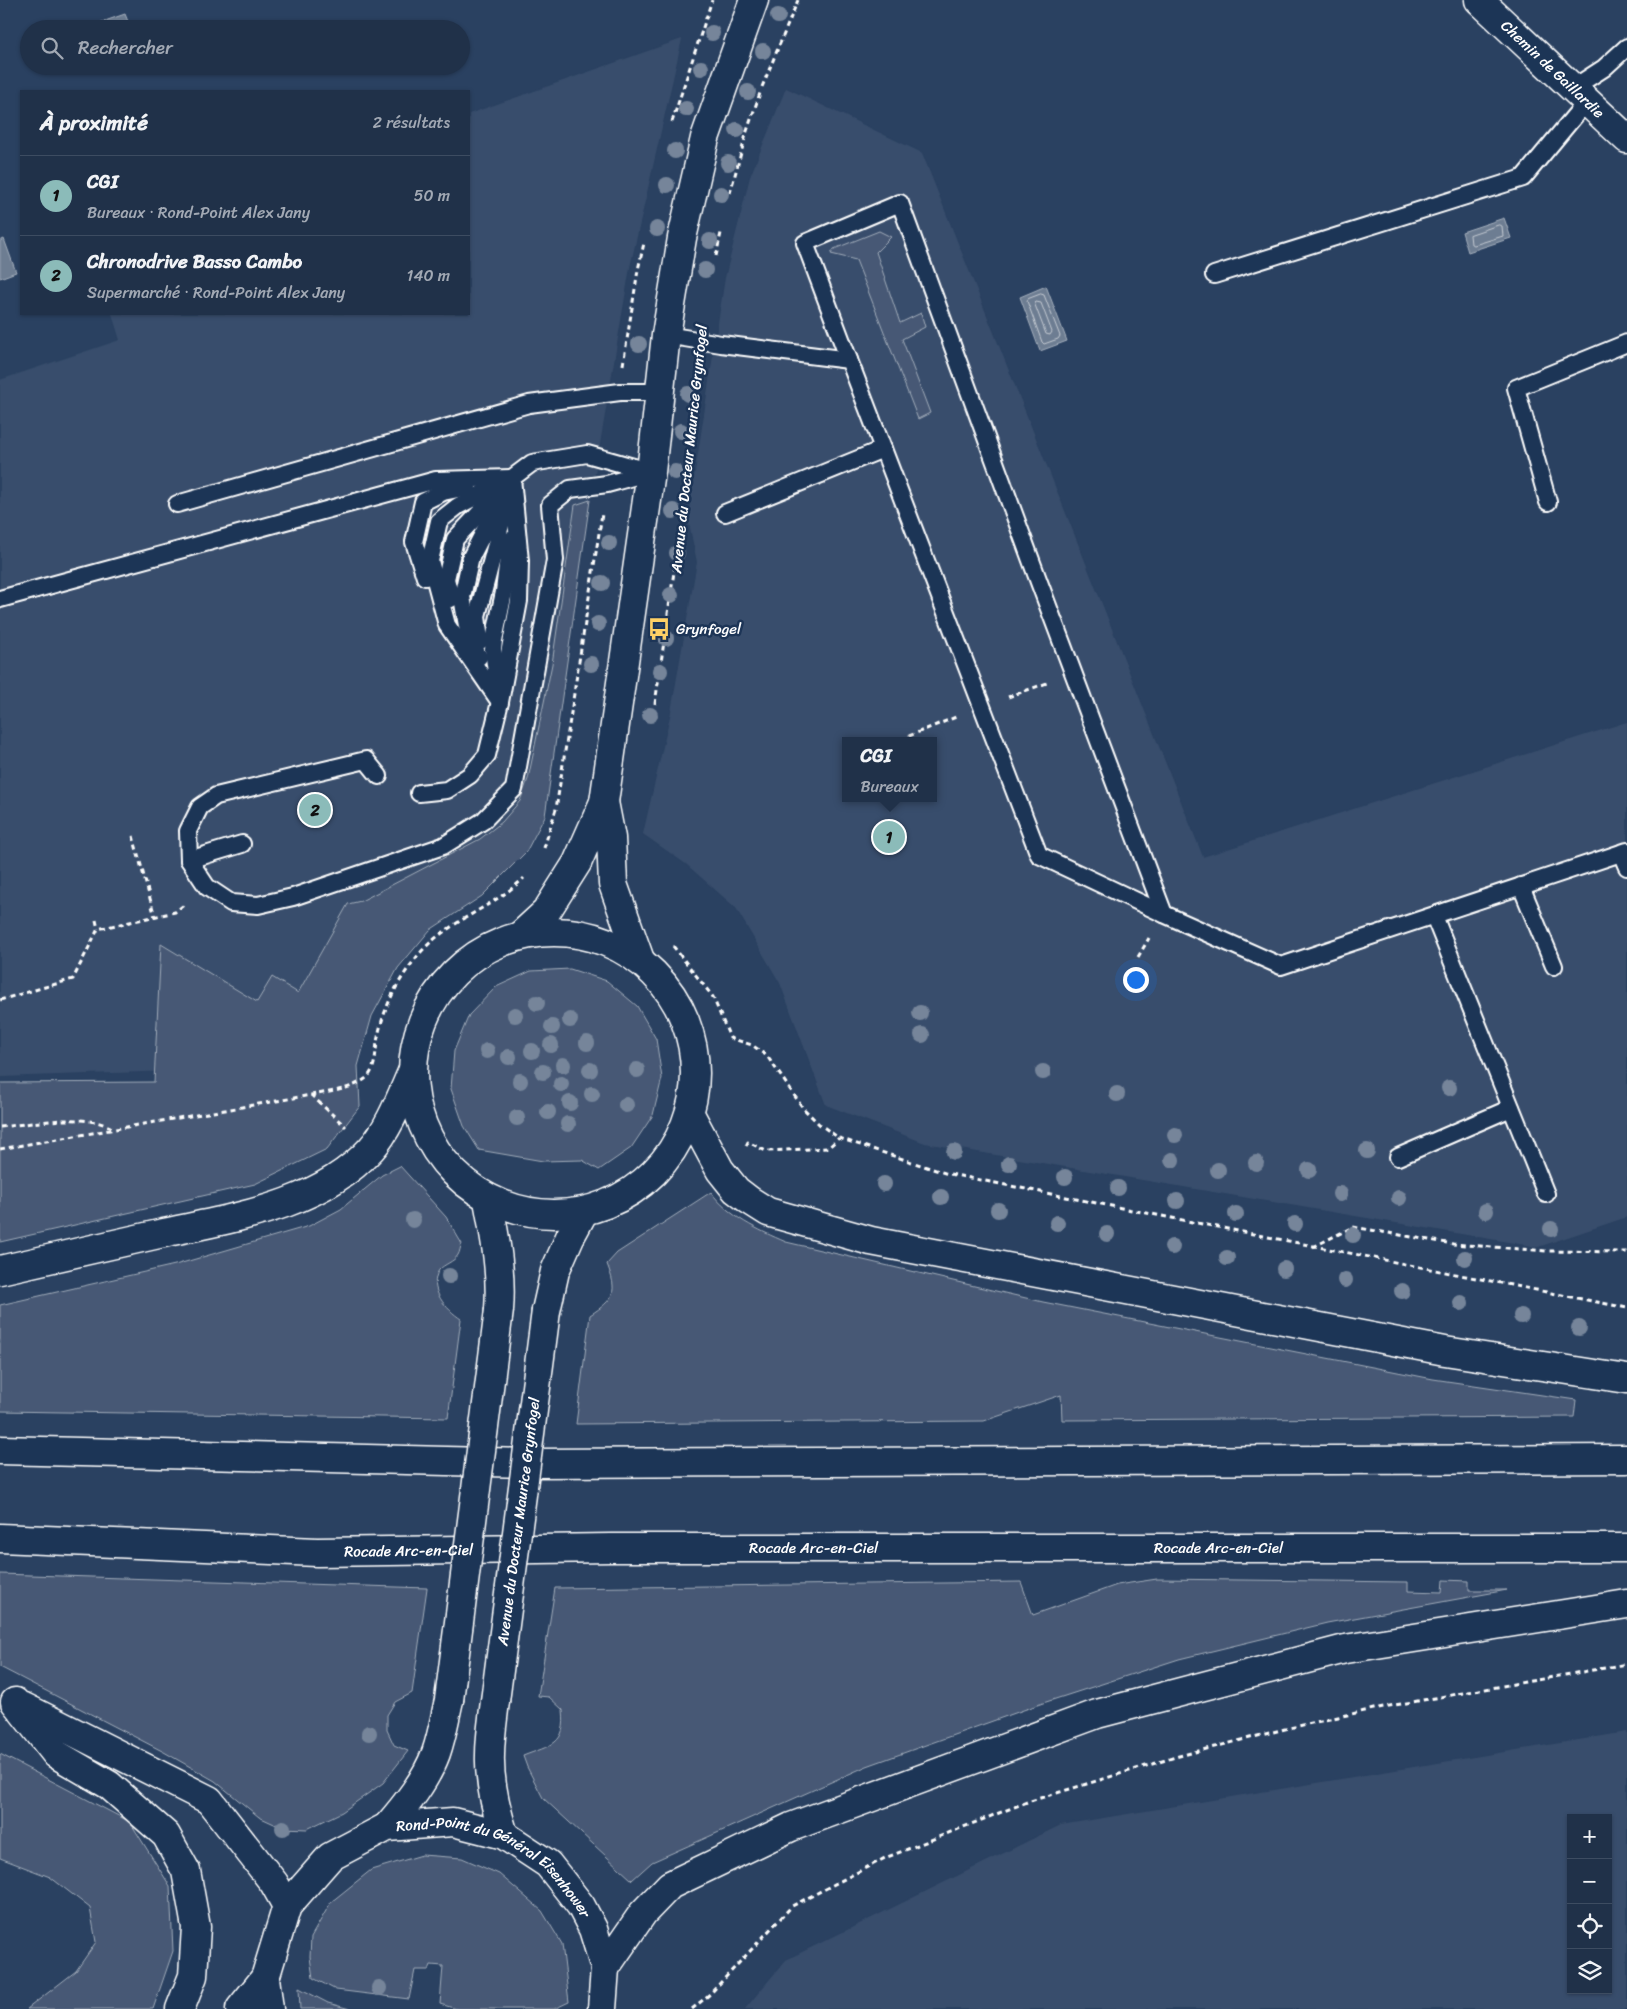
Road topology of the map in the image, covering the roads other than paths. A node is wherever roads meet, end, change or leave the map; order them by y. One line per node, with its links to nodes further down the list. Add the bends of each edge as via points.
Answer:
1 (1480, 0): 4 (main road, Chemin de Gaillardie)
2 (747, 2): 7 (main road, via 705,138 682,238)
3 (1627, 46): 4 (lane)
4 (1580, 94): 5 (main road, Chemin de Gaillardie); 6 (lane, via 1523,178)
5 (1627, 139)
6 (1214, 275)
7 (666, 334): 9 (lane); 10 (main road)
8 (1627, 343): 14 (lane, via 1516,388)
9 (849, 360): 11 (lane); 26 (lane, via 805,243 900,203)
10 (660, 392): 12 (main road); 15 (lane, via 620,392 529,404)
11 (883, 449): 16 (lane); 26 (lane, via 1039,855)
12 (651, 472): 13 (lane, via 587,454 532,463); 21 (main road); 24 (lane, via 607,484 570,489 550,505 555,560 514,789 483,821 443,846 258,905 231,903 207,887)
13 (512, 478): 17 (lane, via 436,480); 18 (lane, via 520,561 519,601); 18 (lane, via 477,616 480,643); 18 (lane, via 455,539 446,579 458,632); 18 (lane, via 458,506 439,521 430,561 447,625); 18 (lane, via 443,492 423,502 414,542 439,620)
14 (1548, 502)
15 (177, 504)
16 (725, 513)
17 (0, 599)
18 (500, 702): 20 (lane, via 487,755 470,775 447,790)
19 (379, 776): 24 (lane, via 366,760 216,796 200,807 188,831)
20 (419, 793)
21 (604, 802): 28 (main road, via 573,870 546,912); 29 (main road, via 611,838 612,884)
22 (242, 844): 24 (lane)
23 (1625, 857): 25 (lane)
24 (189, 860)
25 (1521, 886): 27 (lane); 30 (lane)
26 (1164, 914): 27 (lane, via 1282,966)
27 (1434, 916): 32 (lane)
28 (520, 935): 29 (main road, via 563,932 604,940); 31 (main road, via 486,949 456,971 432,1001 417,1035)
29 (640, 960): 33 (main road, via 670,991 689,1029 696,1071)
30 (1554, 966)
31 (412, 1072): 36 (main road, via 421,1124 447,1168); 38 (main road, via 392,1116 372,1149 344,1173 308,1194 263,1211)
32 (1511, 1108): 34 (lane); 35 (lane)
33 (690, 1114): 37 (main road, via 668,1159 630,1194); 39 (main road, via 720,1170 736,1190 768,1212 871,1241 1435,1349)
34 (1398, 1157)
35 (1546, 1194)
36 (488, 1200): 37 (main road, via 534,1215); 46 (main road, bridge, via 498,1247 499,1310 449,1700 437,1752 410,1800)
37 (583, 1213): 47 (main road, Avenue du Docteur Maurice Grynfogel, bridge, via 556,1271 546,1311 495,1701 490,1775)
38 (0, 1270)
39 (1627, 1379)
40 (0, 1450): 41 (main road, via 528,1462)
41 (1627, 1459)
42 (0, 1538): 43 (main road, Rocade Arc-en-Ciel, via 317,1552 611,1548)
43 (1627, 1548)
44 (1627, 1604): 49 (main road, via 1345,1649 1097,1714 791,1827 670,1885 643,1913)
45 (7, 1699): 48 (main road, via 209,1800 274,1883); 51 (main road, via 56,1754 109,1785 166,1835 186,1871 196,1927 193,1976)
46 (388, 1827): 47 (main road, Rond-Point du Général Eisenhower, via 452,1822); 48 (main road, Rond-Point du Général Eisenhower, via 330,1857)
47 (504, 1835): 49 (main road, Rond-Point du Général Eisenhower, via 548,1864 581,1906 593,1929)
48 (287, 1906): 50 (main road, Rond-Point du Général Eisenhower)
49 (605, 1968): 54 (main road, Rond-Point du Général Eisenhower)
50 (265, 1978): 52 (main road); 53 (main road, Rond-Point du Général Eisenhower)
51 (180, 2009)
52 (240, 2009)
53 (269, 2009)
54 (602, 2009)

